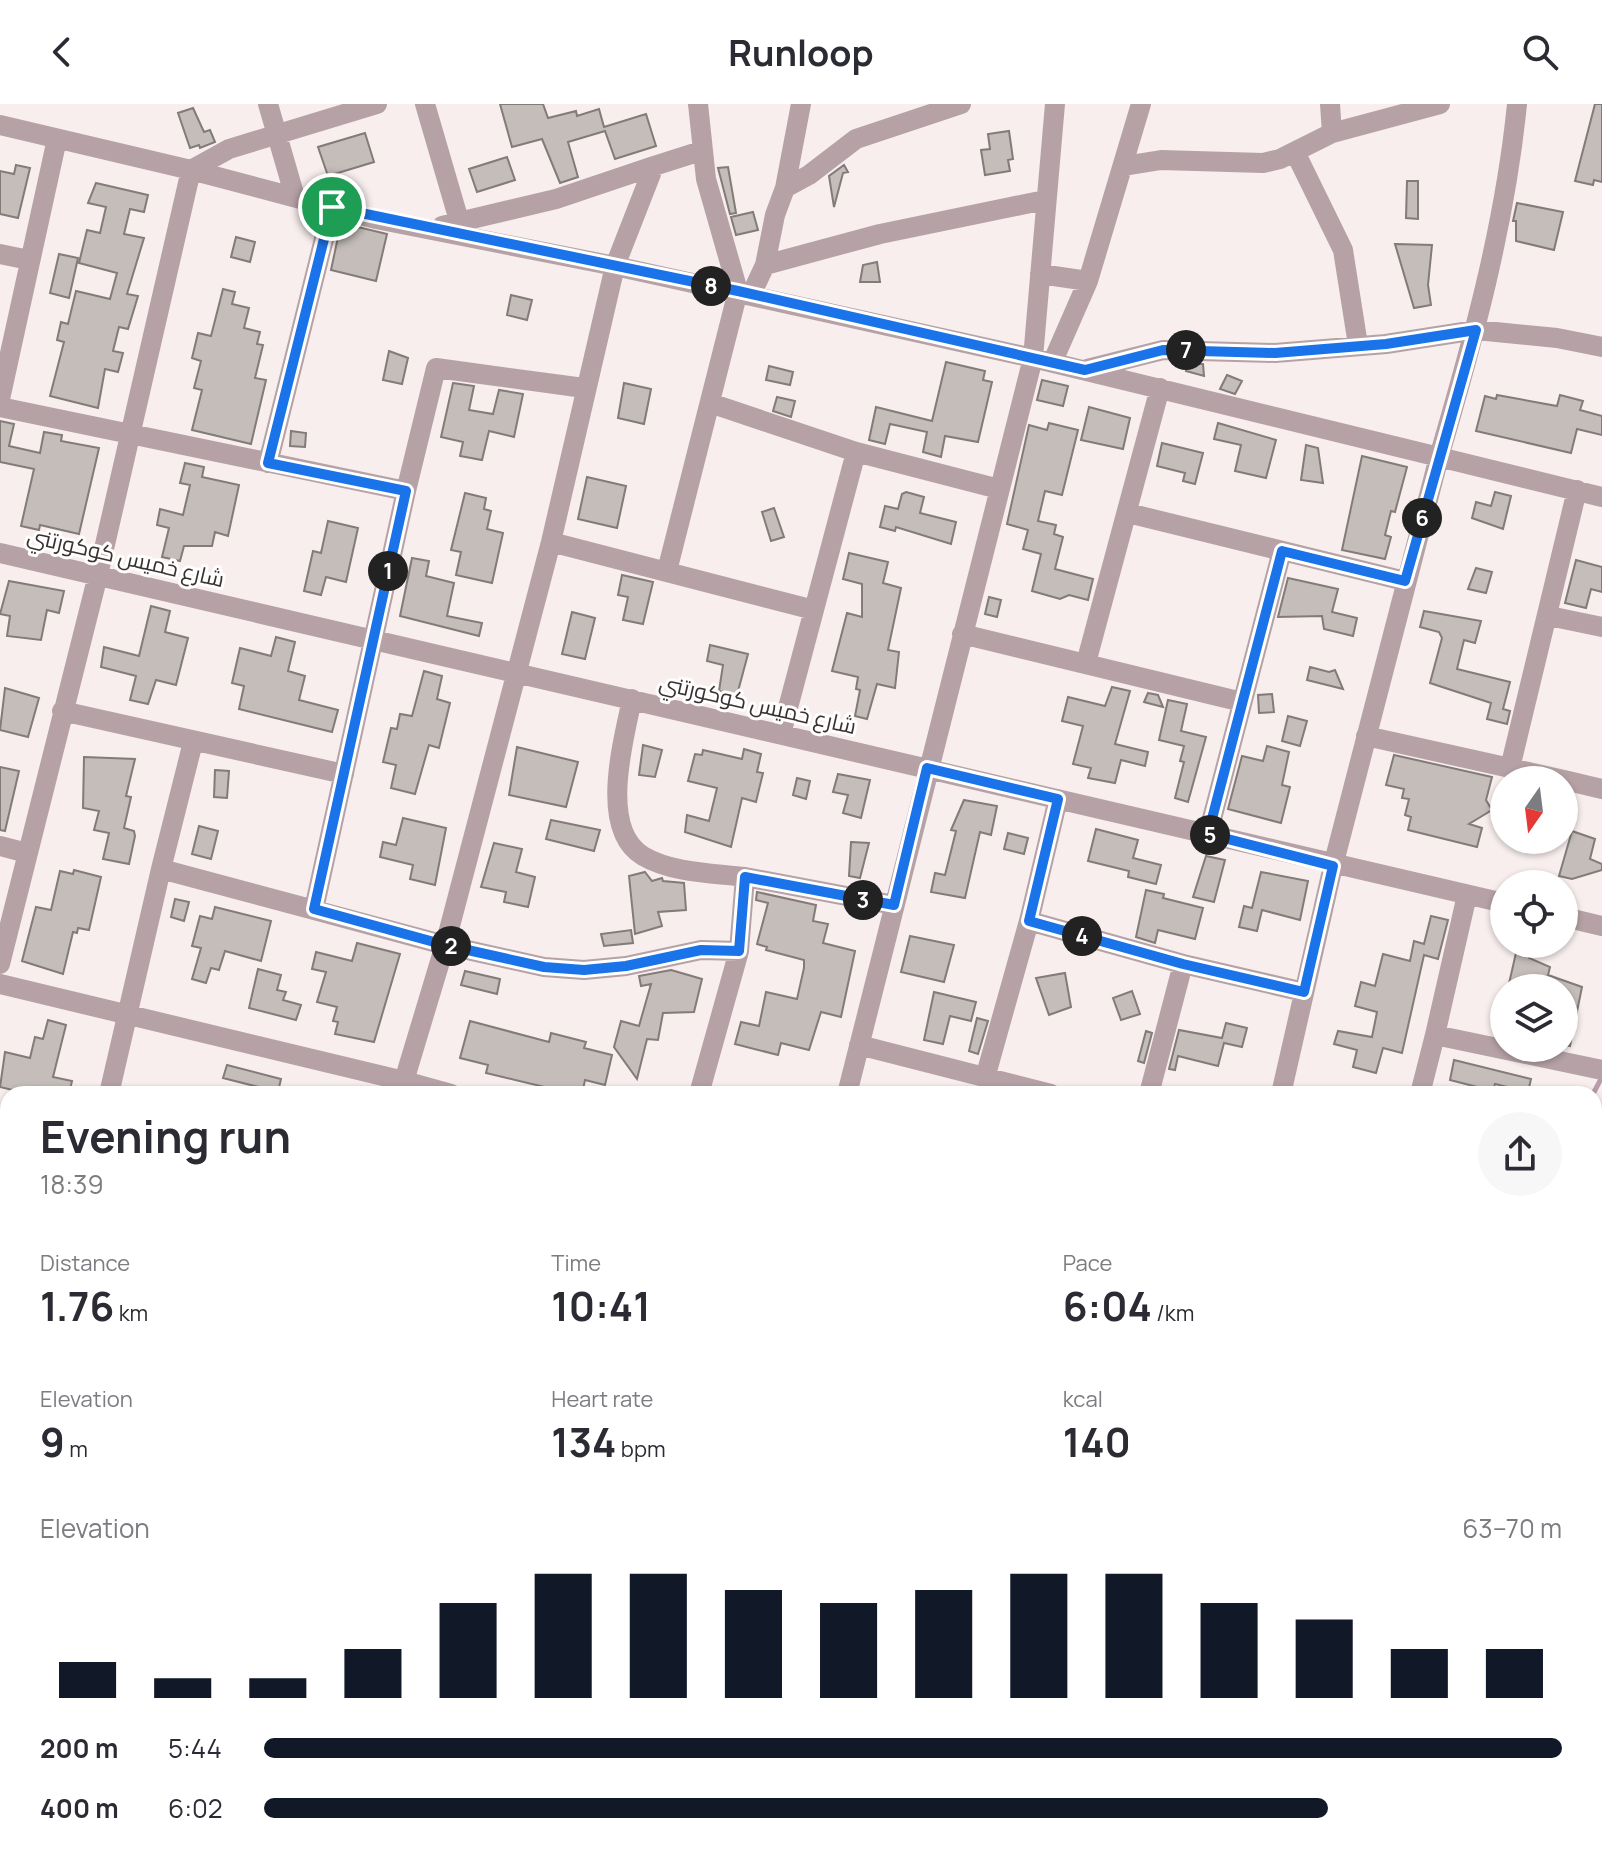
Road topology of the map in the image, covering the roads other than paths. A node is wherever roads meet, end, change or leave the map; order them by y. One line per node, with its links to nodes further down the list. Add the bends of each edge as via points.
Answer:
1 (268, 104): 13 (street)
2 (377, 104): 13 (street)
3 (425, 104): 25 (street)
4 (698, 104): 16 (street)
5 (801, 104): 21 (street)
6 (961, 104): 21 (street, via 856,139)
7 (1055, 104): 23 (street)
8 (1141, 104): 19 (street)
9 (1330, 104): 14 (street)
10 (1440, 104): 14 (street)
11 (1517, 104): 34 (street, via 1510,175)
12 (0, 125): 15 (street)
13 (276, 133): 20 (street, via 229,149); 22 (street)
14 (1332, 133): 17 (street)
15 (57, 139): 20 (street); 28 (street)
16 (701, 151): 18 (street); 33 (street, via 723,249)
17 (1295, 152): 19 (street, via 1263,163 1161,160); 36 (street, via 1343,250)
18 (654, 166): 25 (street); 30 (street)
19 (1124, 166): 32 (street)
20 (191, 170): 22 (street); 44 (street)
21 (785, 188): 29 (street)
22 (295, 197): 24 (street)
23 (1045, 200): 29 (street, via 880,234); 31 (street)
24 (332, 207): 26 (street); 47 (street)
25 (460, 224): 26 (street)
26 (420, 228): 30 (street)
27 (0, 254): 28 (street)
28 (29, 260): 41 (street)
29 (765, 265): 33 (street)
30 (615, 266): 33 (street); 39 (street)
31 (1040, 274): 32 (street); 37 (street)
32 (1088, 281): 37 (street)
33 (745, 293): 37 (street); 42 (street)
34 (1476, 330): 35 (street); 36 (street); 46 (street)
35 (1601, 341)
36 (1358, 345): 38 (street, via 1246,354 1163,350)
37 (1043, 360): 38 (street); 48 (street)
38 (1085, 370): 40 (street)
39 (584, 388): 50 (street, via 436,368); 53 (street)
40 (1160, 388): 46 (street); 52 (street)
41 (0, 399)
42 (710, 403): 45 (street); 56 (street)
43 (0, 407): 44 (street)
44 (128, 436): 47 (street); 57 (street)
45 (856, 452): 48 (street); 59 (street)
46 (1439, 457): 49 (street); 58 (street)
47 (268, 463): 50 (street)
48 (999, 489): 62 (street)
49 (1577, 490): 51 (street); 60 (street)
50 (406, 491): 63 (street)
51 (1602, 497)
52 (1128, 513): 54 (street); 64 (street)
53 (551, 542): 56 (street); 65 (street)
54 (1282, 551): 58 (street); 67 (street)
55 (0, 553): 57 (street, شارع خميس كوكورتني)
56 (667, 571): 59 (street)
57 (98, 575): 63 (street, شارع خميس كوكورتني); 68 (street)
58 (1405, 581): 70 (street)
59 (814, 610): 69 (street)
60 (1549, 616): 61 (street); 73 (street)
61 (1602, 627)
62 (962, 634): 64 (street); 74 (street)
63 (374, 639): 65 (street, شارع خميس كوكورتني); 75 (street)
64 (1086, 663): 67 (street)
65 (516, 672): 66 (street, شارع خميس كوكورتني); 92 (street)
66 (632, 699): 69 (street, شارع خميس كوكورتني); 84 (street, via 615,784 626,839 659,863)
67 (1242, 702): 79 (street)
68 (62, 711): 71 (street); 81 (street)
69 (781, 734): 74 (street, شارع خميس كوكورتني)
70 (1366, 736): 72 (street); 82 (street)
71 (193, 742): 75 (street); 83 (street)
72 (1501, 766)
73 (1511, 766)
74 (927, 768): 78 (street, شارع خميس كوكورتني); 87 (street)
75 (344, 774): 88 (street)
76 (1578, 783): 77 (street)
77 (1602, 789)
78 (1058, 799): 79 (street, شارع خميس كوكورتني); 90 (street)
79 (1208, 834): 82 (street, شارع خميس كوكورتني)
80 (0, 846): 81 (street)
81 (27, 853): 94 (street)
82 (1333, 866): 85 (street, شارع خميس كوكورتني); 97 (street)
83 (161, 869): 88 (street); 98 (street)
84 (745, 877): 87 (street); 93 (street)
85 (1467, 895): 86 (street, شارع خميس كوكورتني); 99 (street)
86 (1490, 900)
87 (894, 905): 100 (street)
88 (314, 909): 92 (street)
89 (1578, 920): 91 (street)
90 (1029, 921): 95 (street); 102 (street)
91 (1602, 926)
92 (445, 945): 93 (street, via 544,967 584,970 701,950); 105 (street)
93 (739, 951): 106 (street)
94 (0, 964)
95 (1183, 964): 97 (street); 109 (street)
96 (0, 984): 98 (street)
97 (1304, 992): 110 (street)
98 (127, 1016): 103 (street); 104 (street)
99 (1435, 1035): 101 (street); 111 (street)
100 (859, 1045): 102 (street); 107 (street)
101 (1602, 1070)
102 (985, 1078): 108 (street)
103 (111, 1086)
104 (394, 1086)
105 (403, 1086)
106 (701, 1086)
107 (849, 1086)
108 (1018, 1086)
109 (1151, 1086)
110 (1283, 1086)
111 (1422, 1086)

